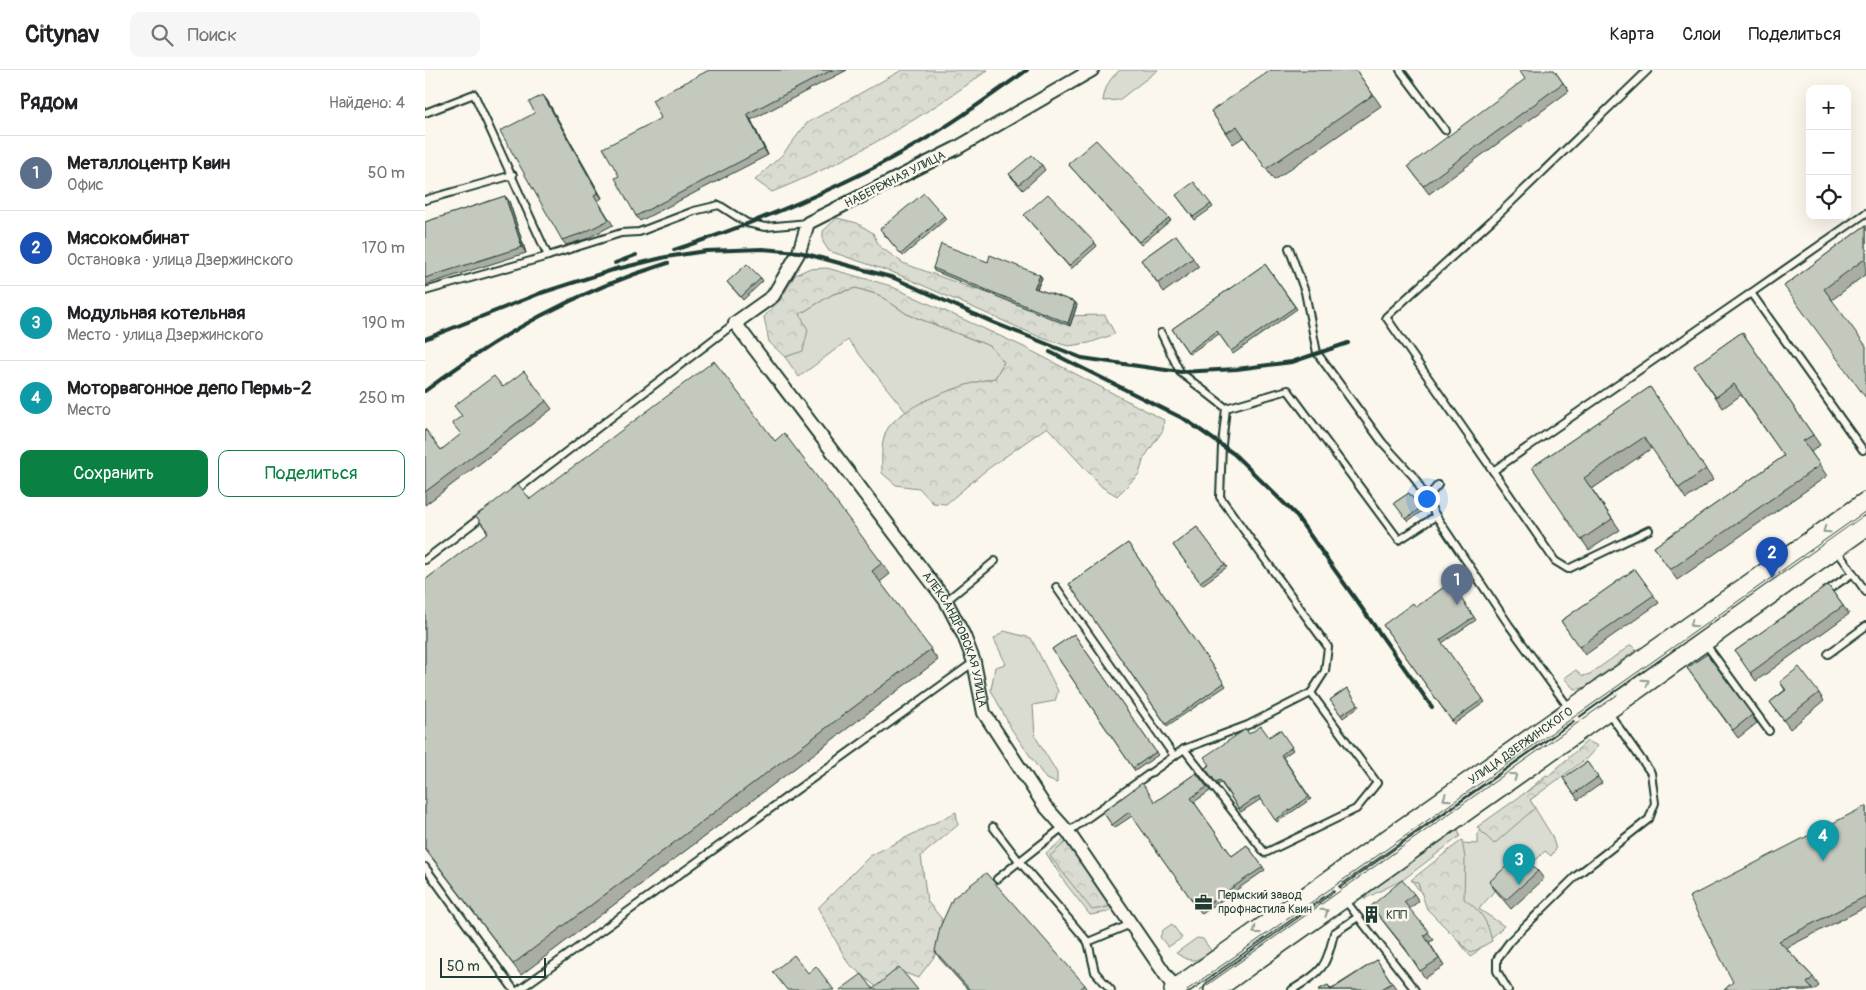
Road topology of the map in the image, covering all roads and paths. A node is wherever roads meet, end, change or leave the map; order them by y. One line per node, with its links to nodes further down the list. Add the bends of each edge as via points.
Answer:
1 (1092, 70): 9 (street, НАБЕРЕЖНАЯ УЛИЦА, via 957,148)
2 (1400, 70): 5 (lane)
3 (1648, 70): 18 (lane, via 1502,211 1385,317)
4 (425, 113): 6 (lane, via 474,94)
5 (1445, 130)
6 (513, 175): 7 (lane); 11 (lane)
7 (425, 200)
8 (1866, 213): 13 (lane)
9 (808, 222): 11 (lane, via 765,227 747,223 719,205 639,232 621,233); 14 (street, via 799,252 773,296)
10 (1289, 248): 21 (lane, via 1305,292 1317,354 1382,442 1414,476)
11 (549, 256): 12 (lane)
12 (425, 291)
13 (1751, 293): 17 (lane); 18 (lane)
14 (735, 323): 20 (lane); 34 (street, АЛЕКСАНДРОВСКАЯ УЛИЦА)
15 (1161, 333): 16 (lane, via 1180,372)
16 (1226, 408): 24 (lane, via 1288,390 1399,540); 39 (lane, via 1220,497 1328,647 1325,672)
17 (1863, 450)
18 (1493, 471): 26 (lane, via 1555,561 1568,569)
19 (1438, 485): 21 (lane)
20 (510, 495)
21 (1426, 499): 24 (lane)
22 (1866, 502): 40 (main road, УЛИЦА ДЗЕРЖИНСКОГО, one-way to 40)
23 (487, 512): 28 (lane)
24 (1436, 516): 40 (lane)
25 (1866, 526): 27 (main road, УЛИЦА ДЗЕРЖИНСКОГО)
26 (1649, 530)
27 (1836, 548): 30 (lane); 36 (main road, УЛИЦА ДЗЕРЖИНСКОГО)
28 (425, 560)
29 (995, 562): 34 (lane)
30 (1853, 573): 32 (lane); 33 (lane)
31 (1057, 587): 45 (lane)
32 (1866, 592)
33 (1821, 595)
34 (945, 601): 38 (street, АЛЕКСАНДРОВСКАЯ УЛИЦА)
35 (1866, 626): 37 (lane)
36 (1704, 641): 41 (main road, УЛИЦА ДЗЕРЖИНСКОГО, one-way to 36); 43 (lane)
37 (1828, 654)
38 (974, 662): 47 (street, АЛЕКСАНДРОВСКАЯ УЛИЦА, via 984,713 1044,805); 57 (lane)
39 (1311, 693): 44 (lane, via 1248,725); 44 (lane, via 1377,783 1356,809 1265,853)
40 (1571, 710): 42 (lane); 51 (main road, УЛИЦА ДЗЕРЖИНСКОГО, one-way to 51)
41 (1607, 710): 42 (main road, УЛИЦА ДЗЕРЖИНСКОГО); 63 (lane, via 1651,773 1655,794 1652,811 1649,819 1576,876 1511,940 1497,960 1497,971)
42 (1583, 727): 52 (main road, УЛИЦА ДЗЕРЖИНСКОГО, one-way to 42)
43 (1769, 731)
44 (1184, 749): 45 (lane)
45 (1174, 756): 47 (lane)
46 (993, 827): 48 (lane)
47 (1066, 830): 48 (lane); 54 (street, АЛЕКСАНДРОВСКАЯ УЛИЦА)
48 (1019, 862): 50 (lane); 55 (lane)
49 (425, 867): 56 (lane)
50 (997, 879)
51 (1329, 879): 52 (lane); 59 (main road, УЛИЦА ДЗЕРЖИНСКОГО, one-way to 59)
52 (1344, 898): 53 (lane); 60 (main road, УЛИЦА ДЗЕРЖИНСКОГО, one-way to 52)
53 (1358, 917): 61 (lane, via 1334,933 1320,972); 62 (lane)
54 (1131, 924): 55 (lane); 59 (street, АЛЕКСАНДРОВСКАЯ УЛИЦА)
55 (1088, 942): 58 (lane, via 1095,972)
56 (514, 990)
57 (519, 990)
58 (1111, 990)
59 (1175, 990)
60 (1213, 990)
61 (1293, 990)
62 (1415, 990)
63 (1507, 990)

